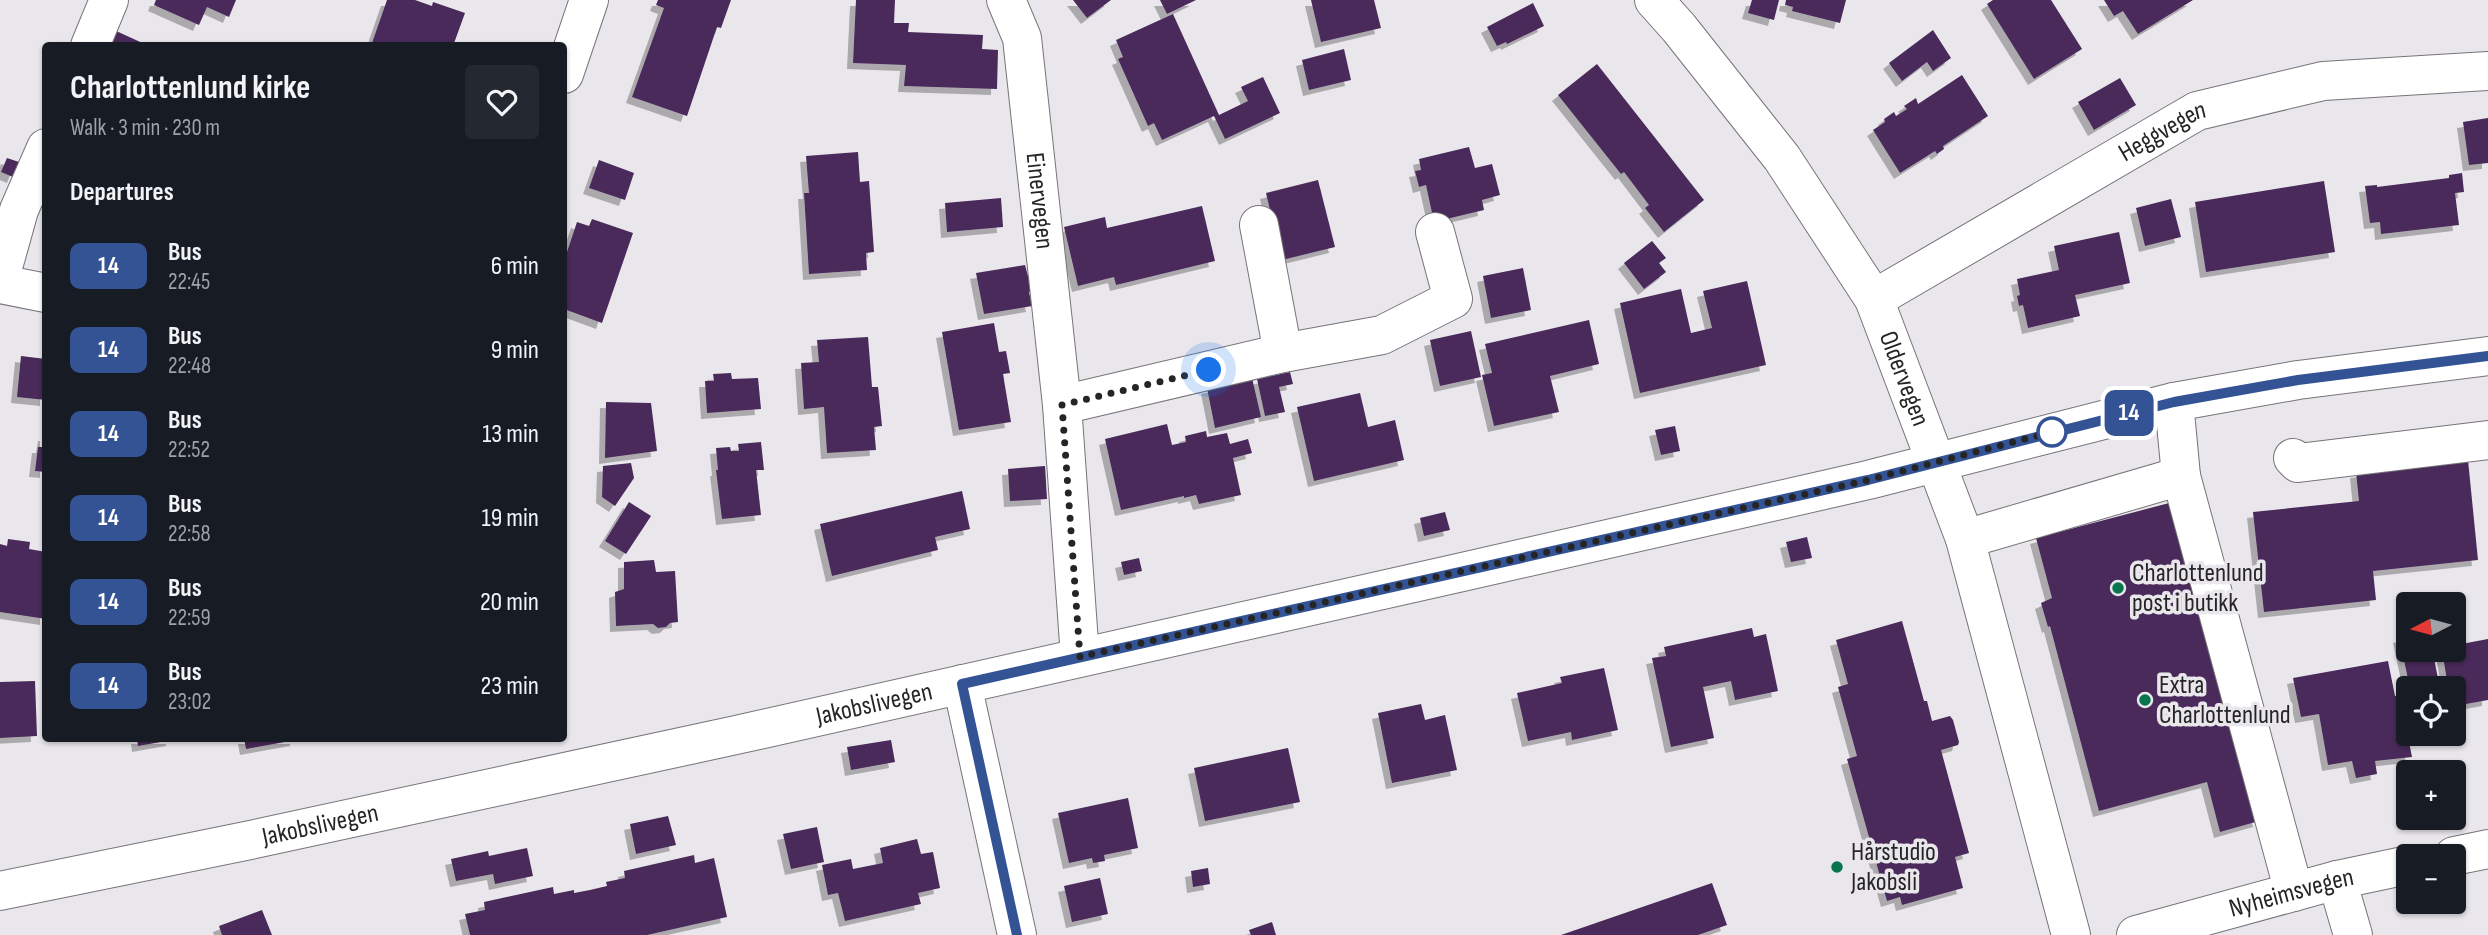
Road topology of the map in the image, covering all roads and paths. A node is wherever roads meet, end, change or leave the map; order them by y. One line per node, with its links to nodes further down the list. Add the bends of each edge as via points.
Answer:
1 (110, 0): 5 (street)
2 (589, 0): 6 (street)
3 (1006, 0): 18 (street, Einervegen, via 1022,38)
4 (1654, 0): 14 (street, Oldervegen, via 1782,158)
5 (92, 42)
6 (567, 65)
7 (2488, 71): 14 (street, Heggvegen, via 2323,82 2197,111)
8 (42, 157): 11 (street, via 19,210)
9 (1259, 225): 15 (street)
10 (1435, 232): 15 (street, via 1453,299 1382,335)
11 (0, 278)
12 (0, 284): 13 (street)
13 (42, 292)
14 (1874, 299): 21 (street, Oldervegen)
15 (1283, 353): 18 (street)
16 (2488, 356): 17 (street, Jakobslivegen, via 2298,380)
17 (2174, 402): 21 (street, Jakobslivegen); 22 (street)
18 (1062, 405): 24 (street, Einervegen)
19 (2488, 440): 20 (street, via 2298,463)
20 (2293, 458)
21 (1934, 462): 23 (street, Oldervegen); 24 (street, Jakobslivegen)
22 (2181, 476): 23 (street); 31 (street)
23 (1965, 539): 33 (street, Oldervegen)
24 (1080, 657): 25 (street, Jakobslivegen)
25 (962, 684): 30 (street, Jakobslivegen); 32 (street)
26 (2488, 849): 27 (street)
27 (2466, 854)
28 (2396, 868): 29 (street, Nyheimsvegen)
29 (2337, 880): 31 (street, Nyheimsvegen); 35 (street)
30 (0, 891)
31 (2294, 892): 34 (street, Nyheimsvegen)
32 (1017, 935)
33 (2071, 935)
34 (2136, 935)
35 (2353, 935)

